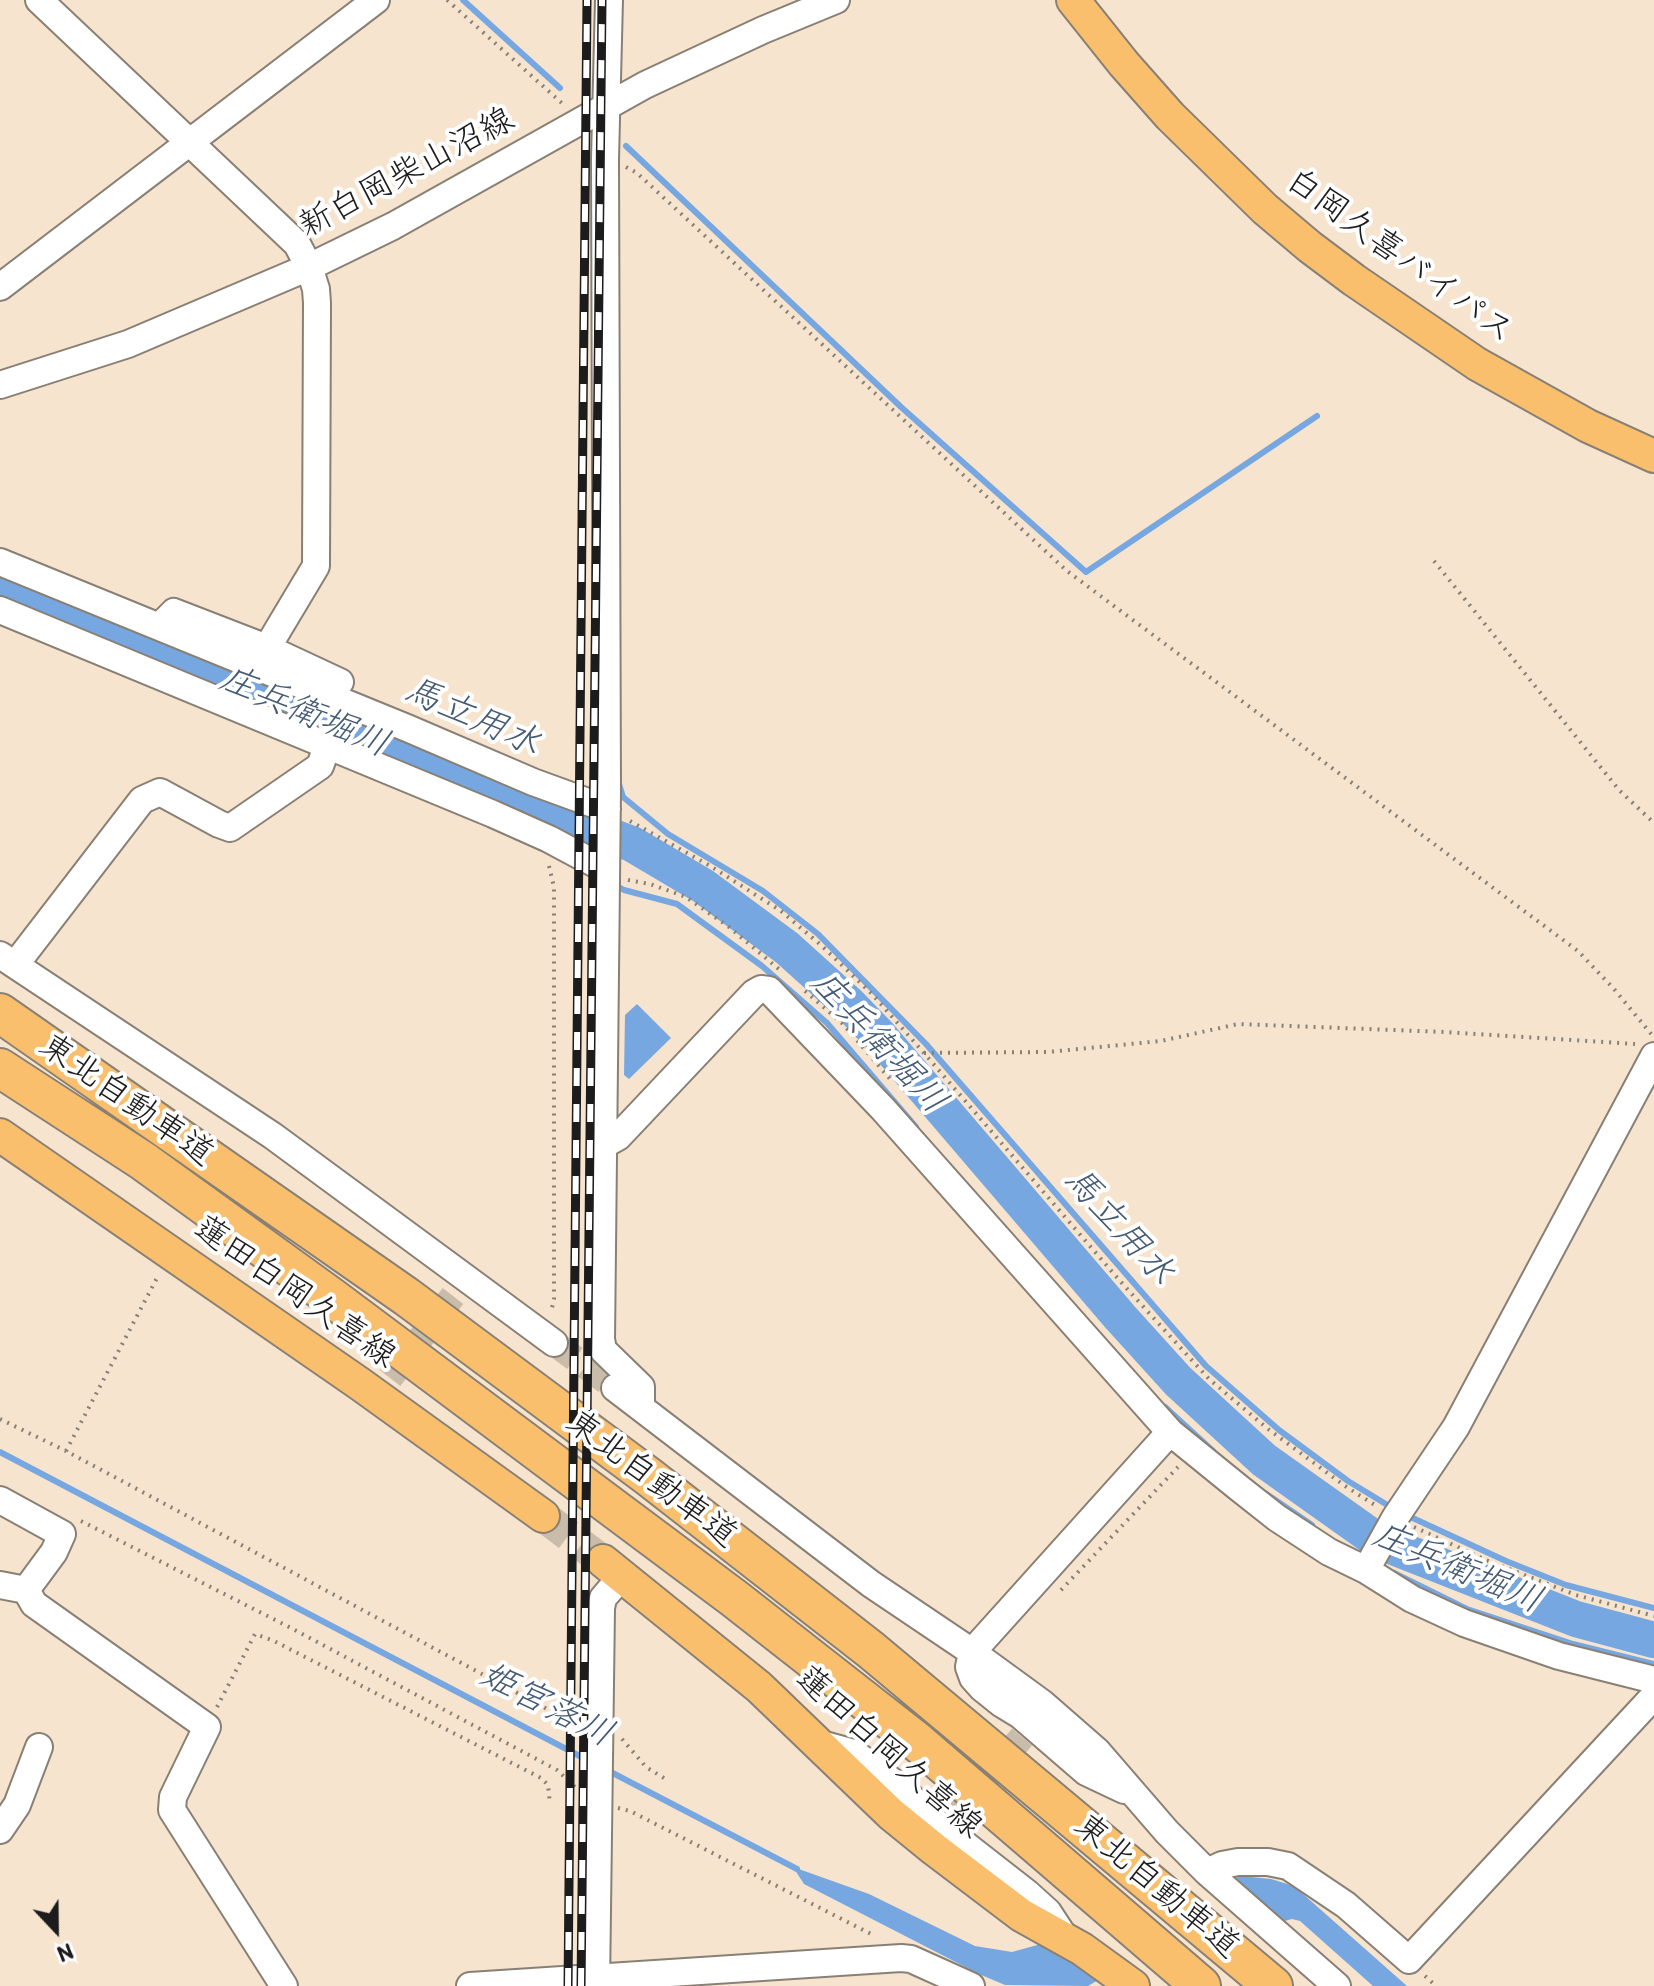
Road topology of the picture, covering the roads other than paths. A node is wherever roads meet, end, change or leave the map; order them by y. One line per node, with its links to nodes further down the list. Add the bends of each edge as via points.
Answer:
1 (39, 0): 7 (street)
2 (376, 0): 7 (street)
3 (609, 0): 6 (street)
4 (836, 0): 6 (street, 新白岡柴山沼線)
5 (1073, 0): 11 (main road, 白岡久喜バイパス, via 1170,116 1310,247 1477,364 1565,415)
6 (606, 106): 8 (street, 新白岡柴山沼線); 18 (street)
7 (188, 142): 8 (street, via 297,244); 9 (street)
8 (309, 267): 10 (street, 新白岡柴山沼線, via 128,344); 15 (street, via 317,303 316,566)
9 (0, 287)
10 (0, 385)
11 (1654, 456)
12 (0, 562): 14 (street)
13 (0, 610): 17 (street)
14 (160, 626): 15 (street, via 174,612); 16 (street)
15 (267, 648): 16 (street, via 349,686)
16 (349, 704): 18 (street)
17 (328, 744): 19 (street); 20 (street, via 320,766 230,828 160,792 142,800)
18 (606, 814): 19 (street)
19 (605, 864): 25 (street)
20 (7, 960): 26 (street, via 273,1136 459,1287)
21 (0, 1013): 52 (highway, 東北自動車道, via 407,1297 649,1477 871,1650)
22 (1646, 1050): 32 (street, via 1456,1427)
23 (0, 1068): 51 (highway, 東北自動車道, via 143,1161 735,1599 915,1740)
24 (0, 1135): 31 (main road, 蓮田白岡久喜線, via 170,1252 383,1387)
25 (602, 1146): 28 (street, via 601,1339 603,1350 641,1387); 29 (street, via 618,1137 754,993 769,990 877,1103)
26 (544, 1335)
27 (615, 1388): 28 (street)
28 (641, 1407): 36 (street, via 871,1584)
29 (1170, 1432): 32 (street, via 1277,1518 1329,1552); 36 (street)
30 (0, 1500): 35 (street, via 62,1534)
31 (543, 1516)
32 (1371, 1562): 37 (street, via 1412,1599 1464,1623 1559,1656)
33 (612, 1568): 39 (main road, 蓮田白岡久喜線); 46 (street, via 601,1608)
34 (0, 1585): 35 (street)
35 (26, 1590): 47 (street, via 34,1604 207,1727 173,1797 172,1810)
36 (972, 1652): 41 (street, via 1042,1703); 41 (street, via 973,1678 1027,1731 1086,1772)
37 (1654, 1680)
38 (1654, 1696): 43 (street, via 1409,1960 1346,1905 1288,1866 1238,1862)
39 (821, 1744): 44 (main road, 蓮田白岡久喜線, via 934,1849 1021,1915); 44 (street, via 854,1753 922,1811 951,1822 980,1857 1048,1912)
40 (39, 1747): 42 (street, via 17,1805)
41 (1134, 1795): 43 (street)
42 (0, 1830)
43 (1207, 1872): 53 (street)
44 (1065, 1938): 50 (main road, 蓮田白岡久喜線)
45 (850, 1974): 46 (street); 49 (street, via 901,1958)
46 (596, 1982): 48 (street)
47 (284, 1986)
48 (470, 1986)
49 (971, 1986)
50 (1133, 1986)
51 (1201, 1986)
52 (1273, 1986)
53 (1337, 1986)

